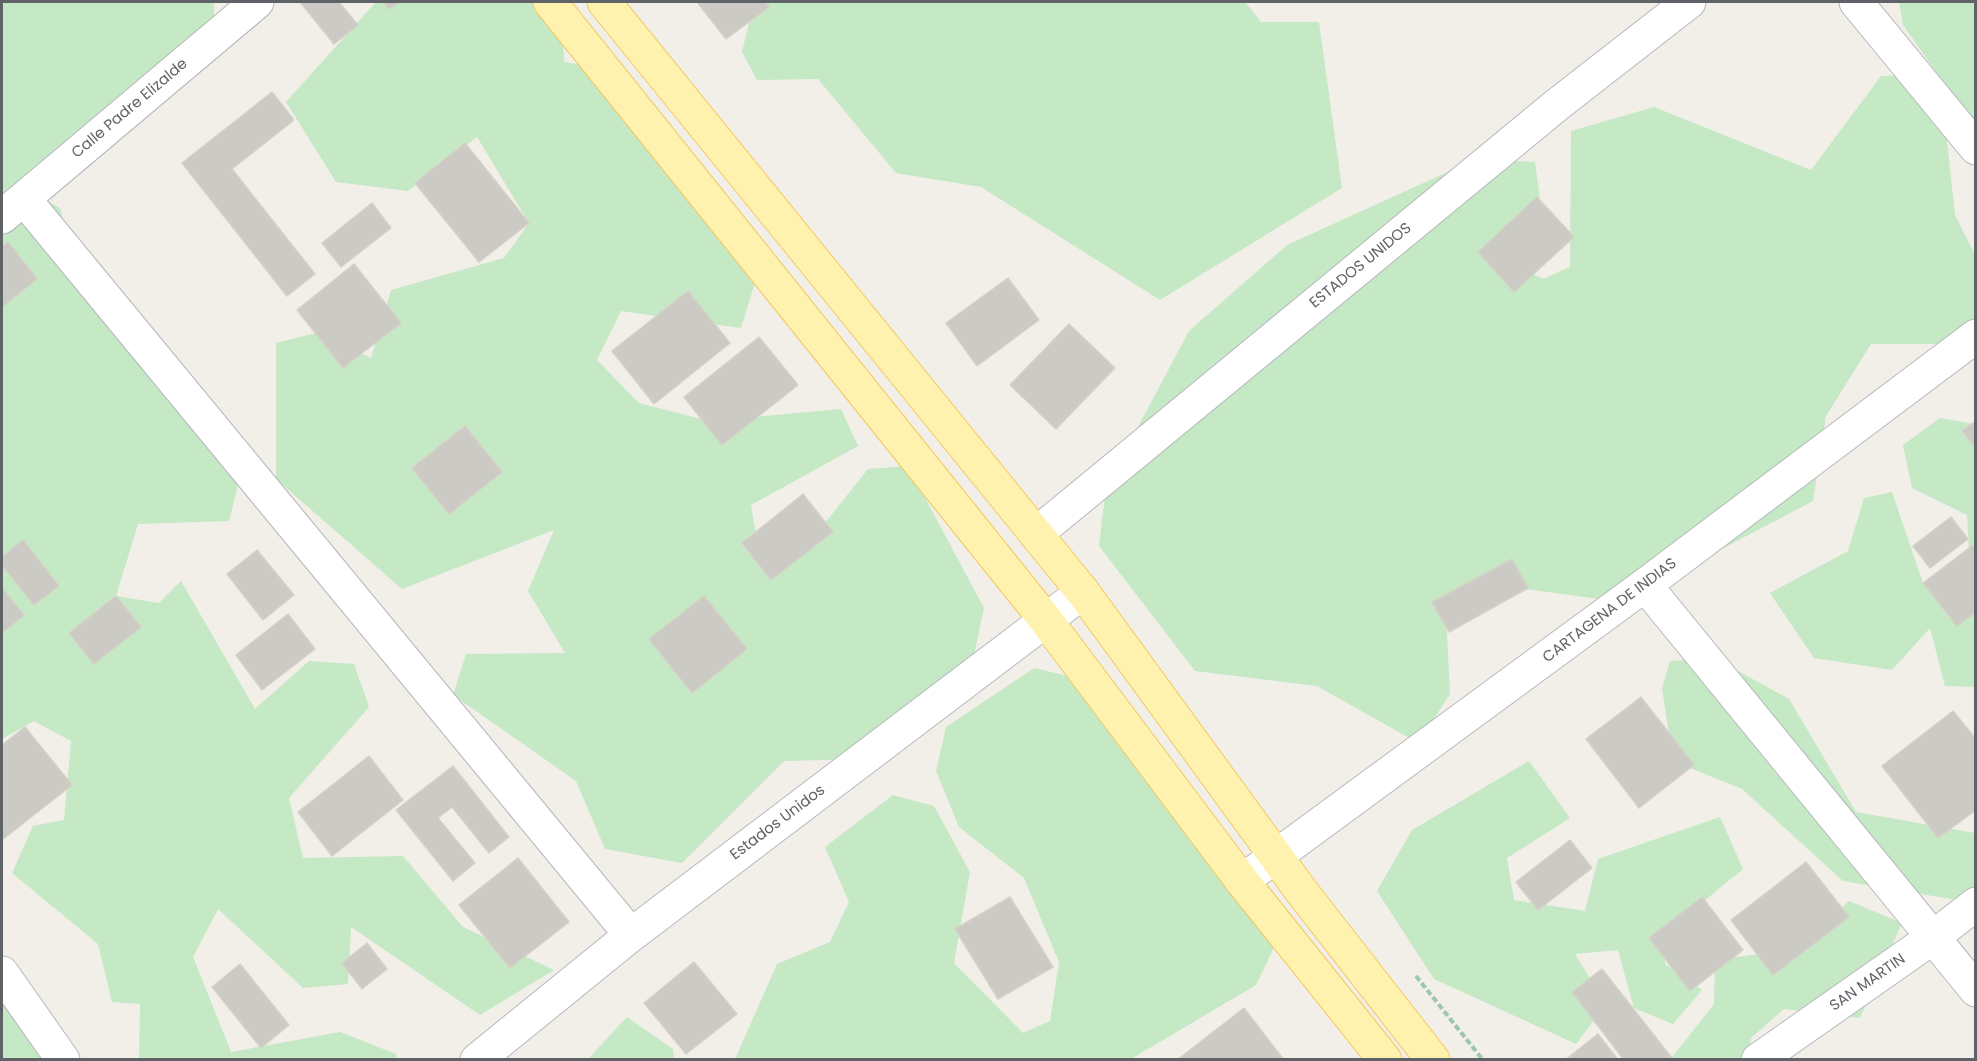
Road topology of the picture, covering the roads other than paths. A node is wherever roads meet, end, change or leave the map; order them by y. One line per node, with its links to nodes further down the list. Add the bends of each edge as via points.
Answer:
1 (257, 2): 7 (street, Calle Padre Elizalde)
2 (550, 2): 12 (main road)
3 (604, 2): 9 (main road)
4 (1689, 2): 9 (street, ESTADOS UNIDOS, via 1558,104)
5 (1856, 2): 6 (street)
6 (1976, 148)
7 (13, 208): 16 (street)
8 (1976, 336): 10 (street, CARTAGENA DE INDIAS)
9 (1036, 534): 11 (main road)
10 (1645, 585): 13 (street, CARTAGENA DE INDIAS); 17 (street)
11 (1083, 592): 12 (street, Estados Unidos); 13 (main road)
12 (1045, 619): 14 (main road); 16 (street, Estados Unidos)
13 (1276, 855): 14 (street, CARTAGENA DE INDIAS); 23 (main road)
14 (1242, 881): 22 (main road)
15 (1976, 904): 17 (street, SAN MARTIN)
16 (631, 935): 21 (street, Estados Unidos)
17 (1932, 938): 19 (street); 24 (street, SAN MARTIN)
18 (2, 973): 20 (street)
19 (1976, 990)
20 (63, 1059)
21 (477, 1059)
22 (1384, 1059)
23 (1433, 1059)
24 (1758, 1059)

